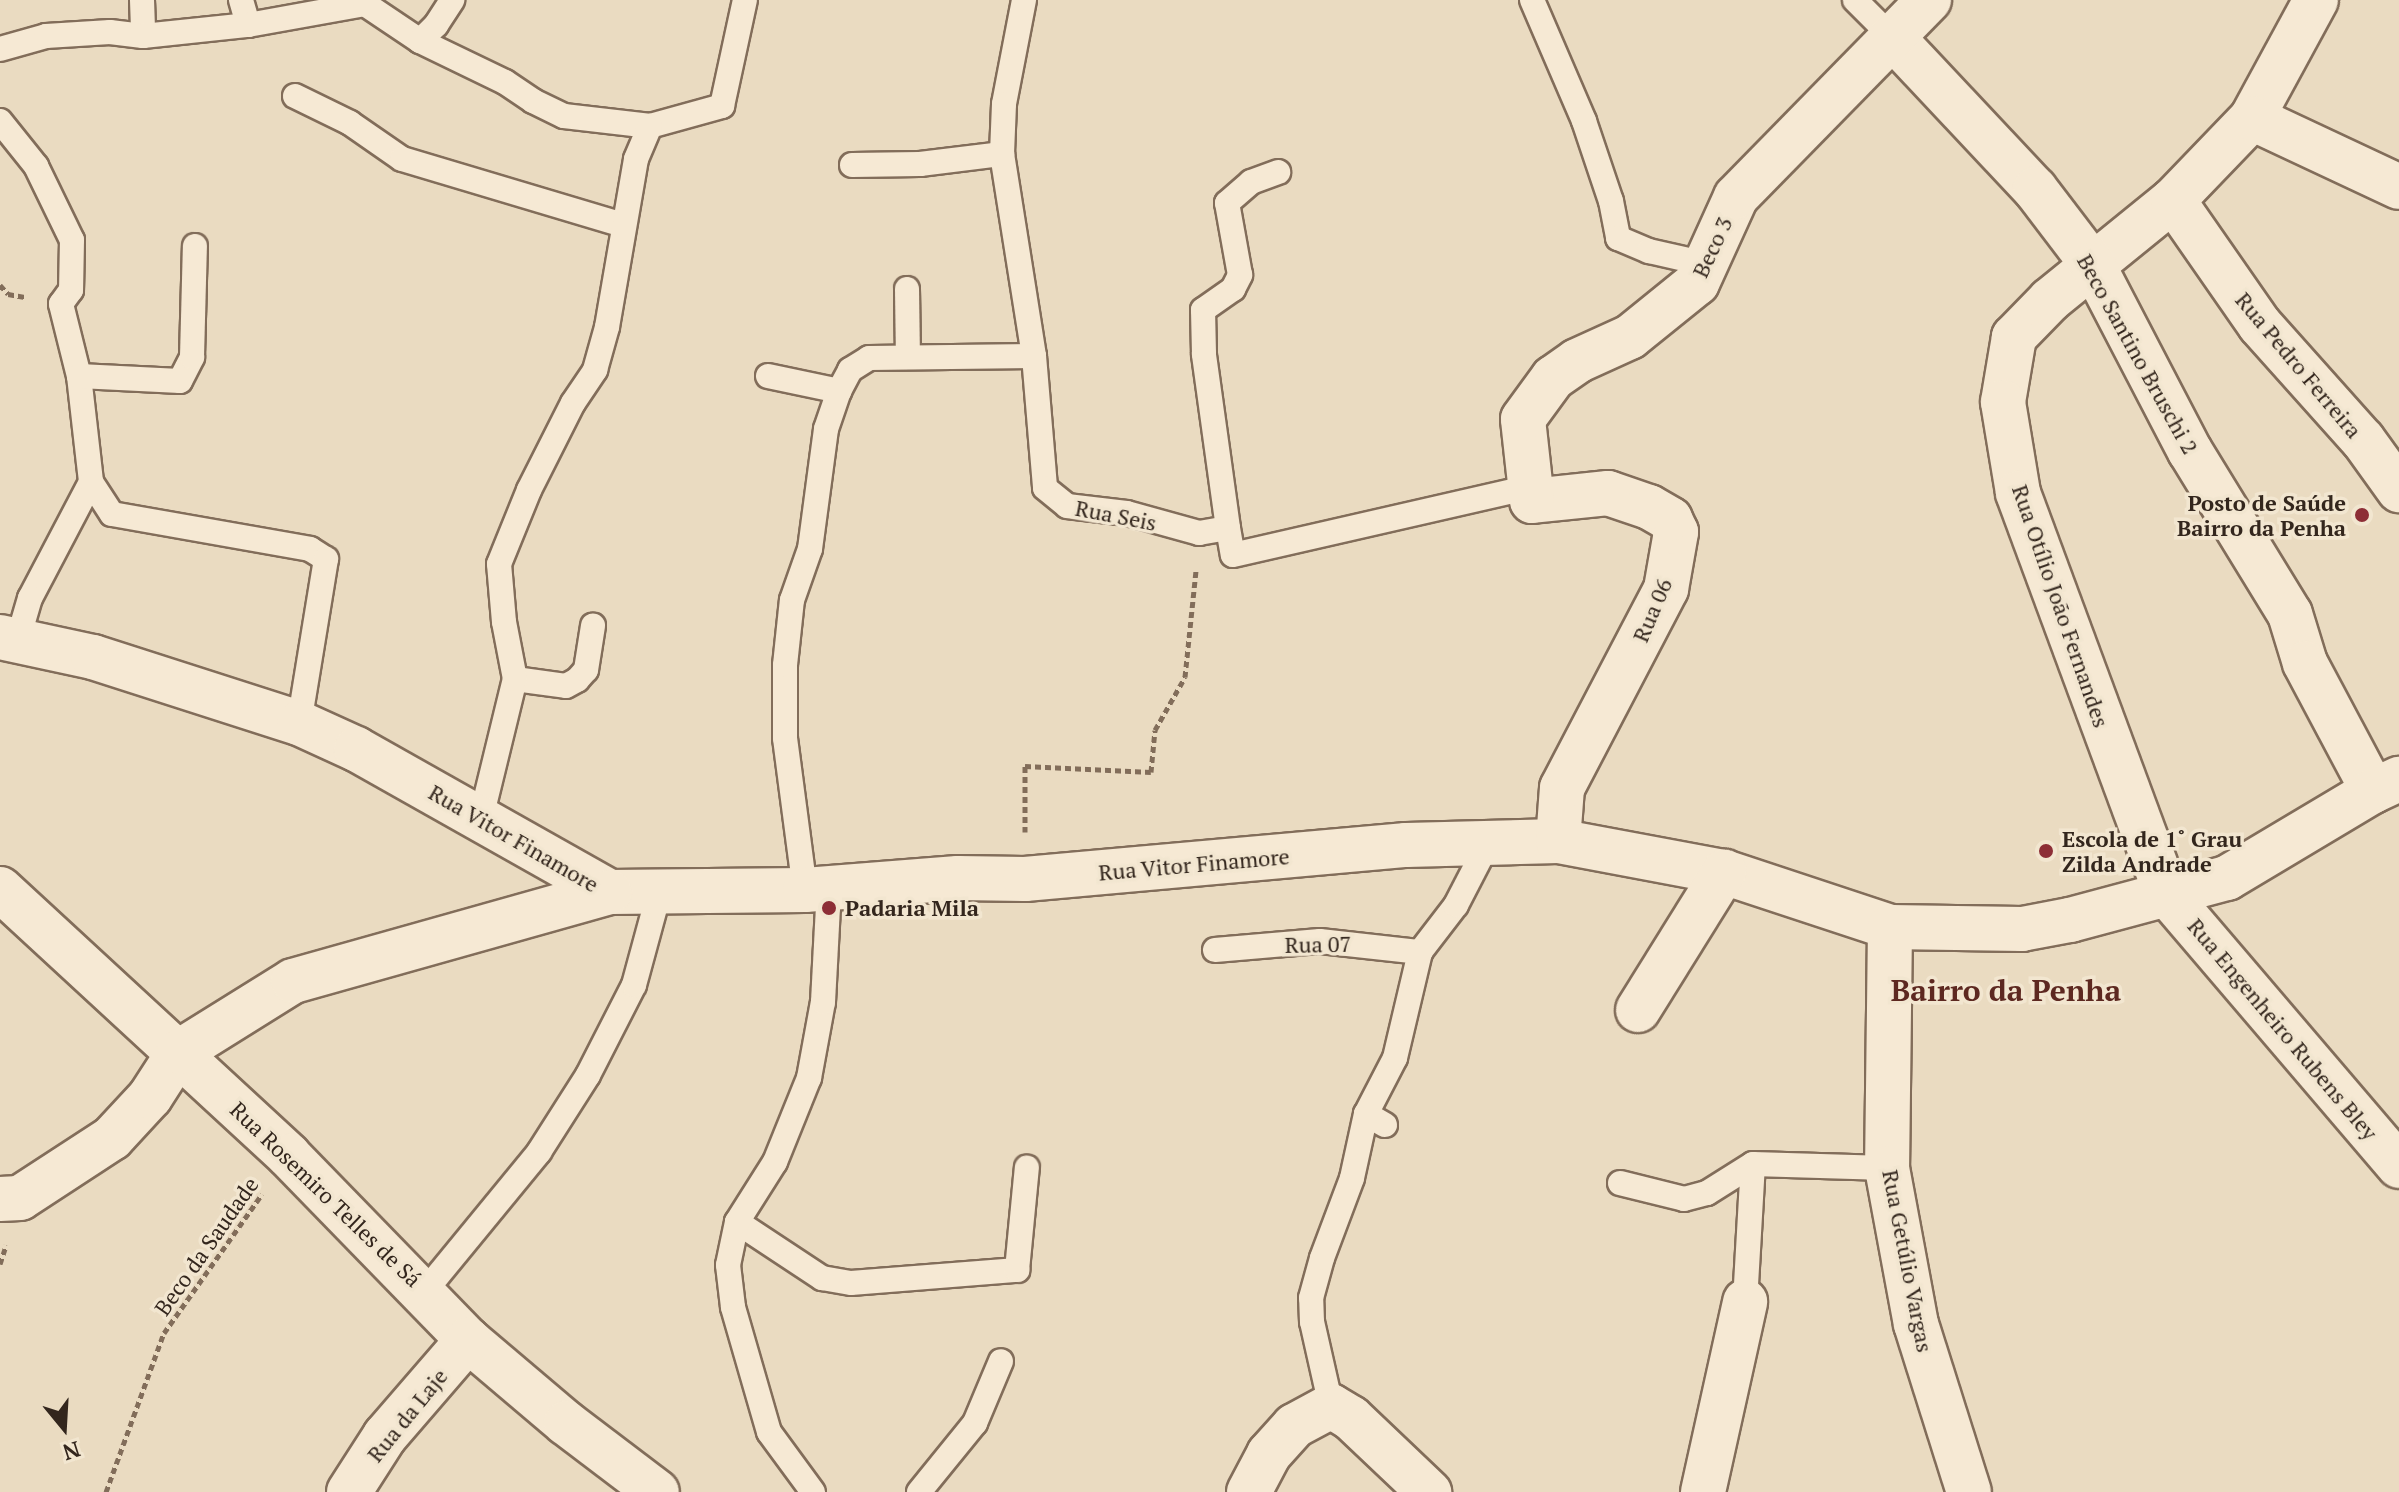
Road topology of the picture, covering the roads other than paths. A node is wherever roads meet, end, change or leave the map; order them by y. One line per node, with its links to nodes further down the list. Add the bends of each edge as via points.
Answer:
1 (142, 0): 11 (lane)
2 (241, 0): 10 (lane)
3 (452, 0): 13 (lane)
4 (745, 0): 18 (lane, via 722,106)
5 (1024, 0): 19 (lane, Rua Seis, via 1004,104)
6 (1532, 0): 26 (lane, via 1584,121 1618,238)
7 (1855, 0): 12 (lane)
8 (1929, 0): 12 (street, Beco 3)
9 (2316, 0): 16 (street, Rua Otílio João Fernandes)
10 (248, 25): 11 (lane); 13 (lane, via 365,4)
11 (143, 36): 14 (lane, via 46,36)
12 (1894, 39): 26 (street, Beco 3, via 1736,197); 27 (street, Beco Santino Bruschi 2, via 2035,189)
13 (420, 41): 18 (lane, via 564,116)
14 (0, 49)
15 (295, 96): 24 (lane, via 350,123 402,159)
16 (2252, 118): 22 (street); 23 (street, Rua Otílio João Fernandes)
17 (0, 121): 31 (lane, via 36,166 72,240 71,290 61,304)
18 (650, 126): 24 (lane, via 636,159)
19 (1002, 154): 20 (lane); 29 (lane, Rua Seis)
20 (852, 165)
21 (1278, 172): 37 (lane, via 1251,182 1227,203 1240,275 1233,289 1203,310 1204,354)
22 (2399, 187)
23 (2173, 200): 27 (street, Rua Otílio João Fernandes); 36 (street, Rua Pedro Ferreira, via 2260,325 2363,440)
24 (623, 225): 40 (lane, via 595,370 529,490 499,564)
25 (195, 246): 31 (lane, via 192,357 180,381)
26 (1706, 264): 35 (street, Beco 3, via 1697,283 1630,337 1553,378 1523,419)
27 (2093, 265): 42 (street, Beco Santino Bruschi 2, via 2190,451 2290,614 2305,663); 51 (street, Rua Otílio João Fernandes, via 2014,337 2003,402 2018,493)
28 (907, 289): 30 (lane)
29 (1034, 356): 30 (lane); 37 (lane, Rua Seis, via 1045,488 1067,506 1127,513 1199,533)
30 (908, 357): 33 (lane, via 869,358 850,370)
31 (79, 376): 34 (lane)
32 (768, 376): 33 (lane)
33 (839, 391): 48 (lane, via 826,429 810,549 792,600 785,665 785,738)
34 (91, 482): 39 (lane); 41 (lane, via 112,514 310,549 326,559)
35 (1531, 487): 37 (lane, via 1233,555); 44 (street, Rua 06, via 1532,501 1608,493 1670,519 1676,532 1666,589 1562,788)
36 (2399, 490)
37 (1228, 528)
38 (593, 626): 40 (lane, via 586,670 577,680 566,686)
39 (9, 638): 41 (street, Rua Vitor Finamore, via 93,657)
40 (515, 679): 43 (lane)
41 (299, 723): 43 (street, Rua Vitor Finamore)
42 (2386, 785): 51 (street, Rua Vitor Finamore, via 2227,878)
43 (481, 818): 49 (street, Rua Vitor Finamore)
44 (1558, 841): 45 (street, Rua Vitor Finamore); 46 (street, Rua Vitor Finamore)
45 (1488, 843): 48 (street, Rua Vitor Finamore, via 1406,845 1025,879 958,878); 54 (lane, via 1456,905)
46 (1724, 872): 52 (street, Rua Vitor Finamore); 55 (street)
47 (0, 889): 56 (street, Rua Rosemiro Telles de Sá)
48 (817, 889): 50 (street, Rua Vitor Finamore); 63 (lane, via 823,1002 809,1078 775,1162)
49 (610, 892): 50 (street, Rua Vitor Finamore); 56 (street, via 293,981)
50 (659, 893): 64 (lane, via 634,985 588,1075 539,1152)
51 (2166, 893): 52 (street, Rua Vitor Finamore, via 2022,929); 58 (street, Rua Engenheiro Rubens Bley)
52 (1890, 927): 60 (street, Rua Getúlio Vargas)
53 (1215, 950): 54 (lane, Rua 07, via 1320,941)
54 (1420, 952): 68 (lane, via 1376,1120 1311,1298)
55 (1638, 1010)
56 (179, 1052): 62 (street, via 150,1097 112,1138 20,1198); 64 (street, Rua Rosemiro Telles de Sá)
57 (1753, 1164): 60 (lane); 61 (lane, via 1707,1193 1684,1199); 65 (lane)
58 (2399, 1166)
59 (1027, 1167): 63 (lane, via 1017,1270 851,1283 822,1278)
60 (1887, 1168): 76 (street, Rua Getúlio Vargas, via 1916,1324)
61 (1620, 1183)
62 (0, 1199)
63 (737, 1222): 71 (lane, via 728,1265 733,1307 769,1432)
64 (425, 1291): 66 (street, Rua Rosemiro Telles de Sá)
65 (1745, 1302): 75 (street)
66 (468, 1340): 69 (street, Rua da Laje, via 385,1436); 70 (street, Rua Rosemiro Telles de Sá)
67 (1001, 1361): 72 (lane, via 975,1423)
68 (1331, 1406): 73 (street, via 1294,1426 1269,1454); 74 (street, via 1351,1418)
69 (349, 1492)
70 (657, 1492)
71 (813, 1492)
72 (919, 1492)
73 (1249, 1492)
74 (1429, 1492)
75 (1703, 1492)
76 (1969, 1492)

